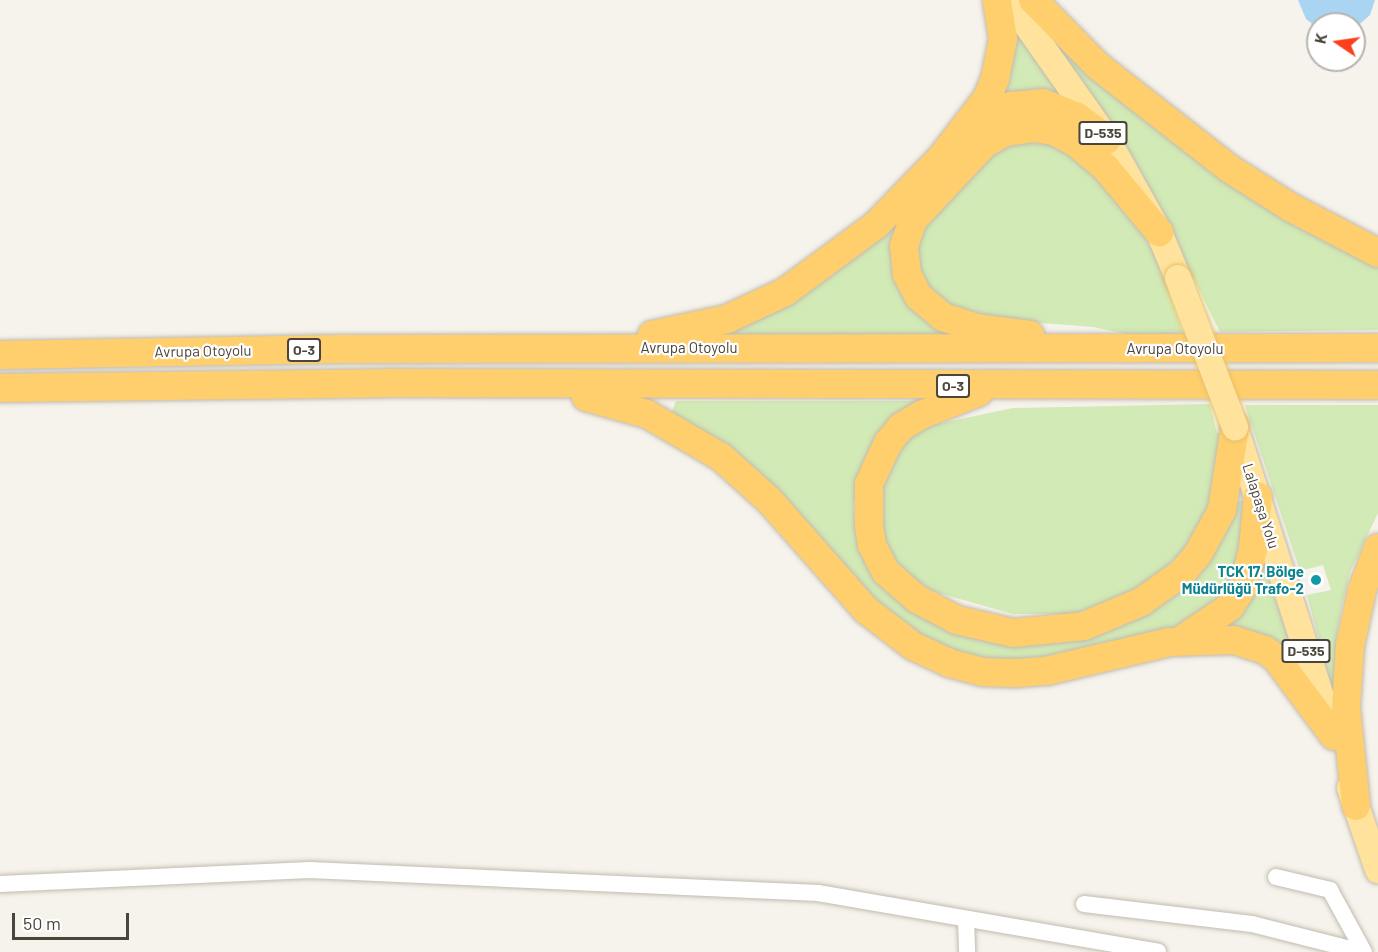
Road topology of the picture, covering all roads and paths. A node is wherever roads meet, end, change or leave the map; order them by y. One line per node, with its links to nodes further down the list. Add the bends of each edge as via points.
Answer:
1 (997, 0): 4 (highway, via 1003,20 1000,60 987,98)
2 (1010, 0): 5 (main road, D-535)
3 (1033, 0): 7 (highway, via 1098,66 1230,169 1290,207)
4 (965, 130): 5 (highway, via 995,111 1026,102 1060,109); 8 (highway, via 876,225 785,292 727,319)
5 (1107, 139): 6 (main road, D-535)
6 (1159, 232): 10 (highway, via 1092,154 1054,131 1034,128 1005,132 984,144 913,220 904,246 905,267 911,285 929,308 977,328 1041,337); 16 (main road, Lalapaşa Yolu / D-535, bridge)
7 (1378, 253)
8 (607, 348): 10 (highway, Avrupa Otoyolu / O-3); 11 (highway, Avrupa Otoyolu / O-3)
9 (1378, 348): 10 (highway, Avrupa Otoyolu / O-3)
10 (1084, 350)
11 (0, 355)
12 (528, 385): 14 (highway, O-3); 15 (highway, O-3); 19 (highway, via 647,414 721,457 769,500 866,610 913,646 949,663 983,672 1016,674 1046,671)
13 (1378, 385): 14 (highway, O-3)
14 (995, 386): 16 (highway, via 940,407 902,428 877,462 867,506 872,545 886,572 899,585 957,620 1013,633 1084,626 1141,602 1182,573 1198,554 1222,510)
15 (0, 388)
16 (1235, 427): 17 (main road, Lalapaşa Yolu / D-535)
17 (1258, 496): 19 (highway, via 1249,572 1237,598 1196,633); 20 (main road, Lalapaşa Yolu / D-535)
18 (1378, 548): 21 (highway, via 1362,590 1350,646 1346,708)
19 (1170, 642): 20 (highway, via 1221,639 1265,650 1290,672)
20 (1334, 736): 21 (main road, Lalapaşa Yolu / D-535)
21 (1356, 806): 22 (main road, D-535)
22 (1378, 870)
23 (1276, 877): 29 (street, via 1330,891)
24 (0, 884): 26 (street, via 310,870 818,893)
25 (1084, 904): 29 (street, via 1252,924)
26 (966, 919): 27 (street); 28 (street)
27 (967, 952)
28 (1158, 952)
29 (1364, 952)

